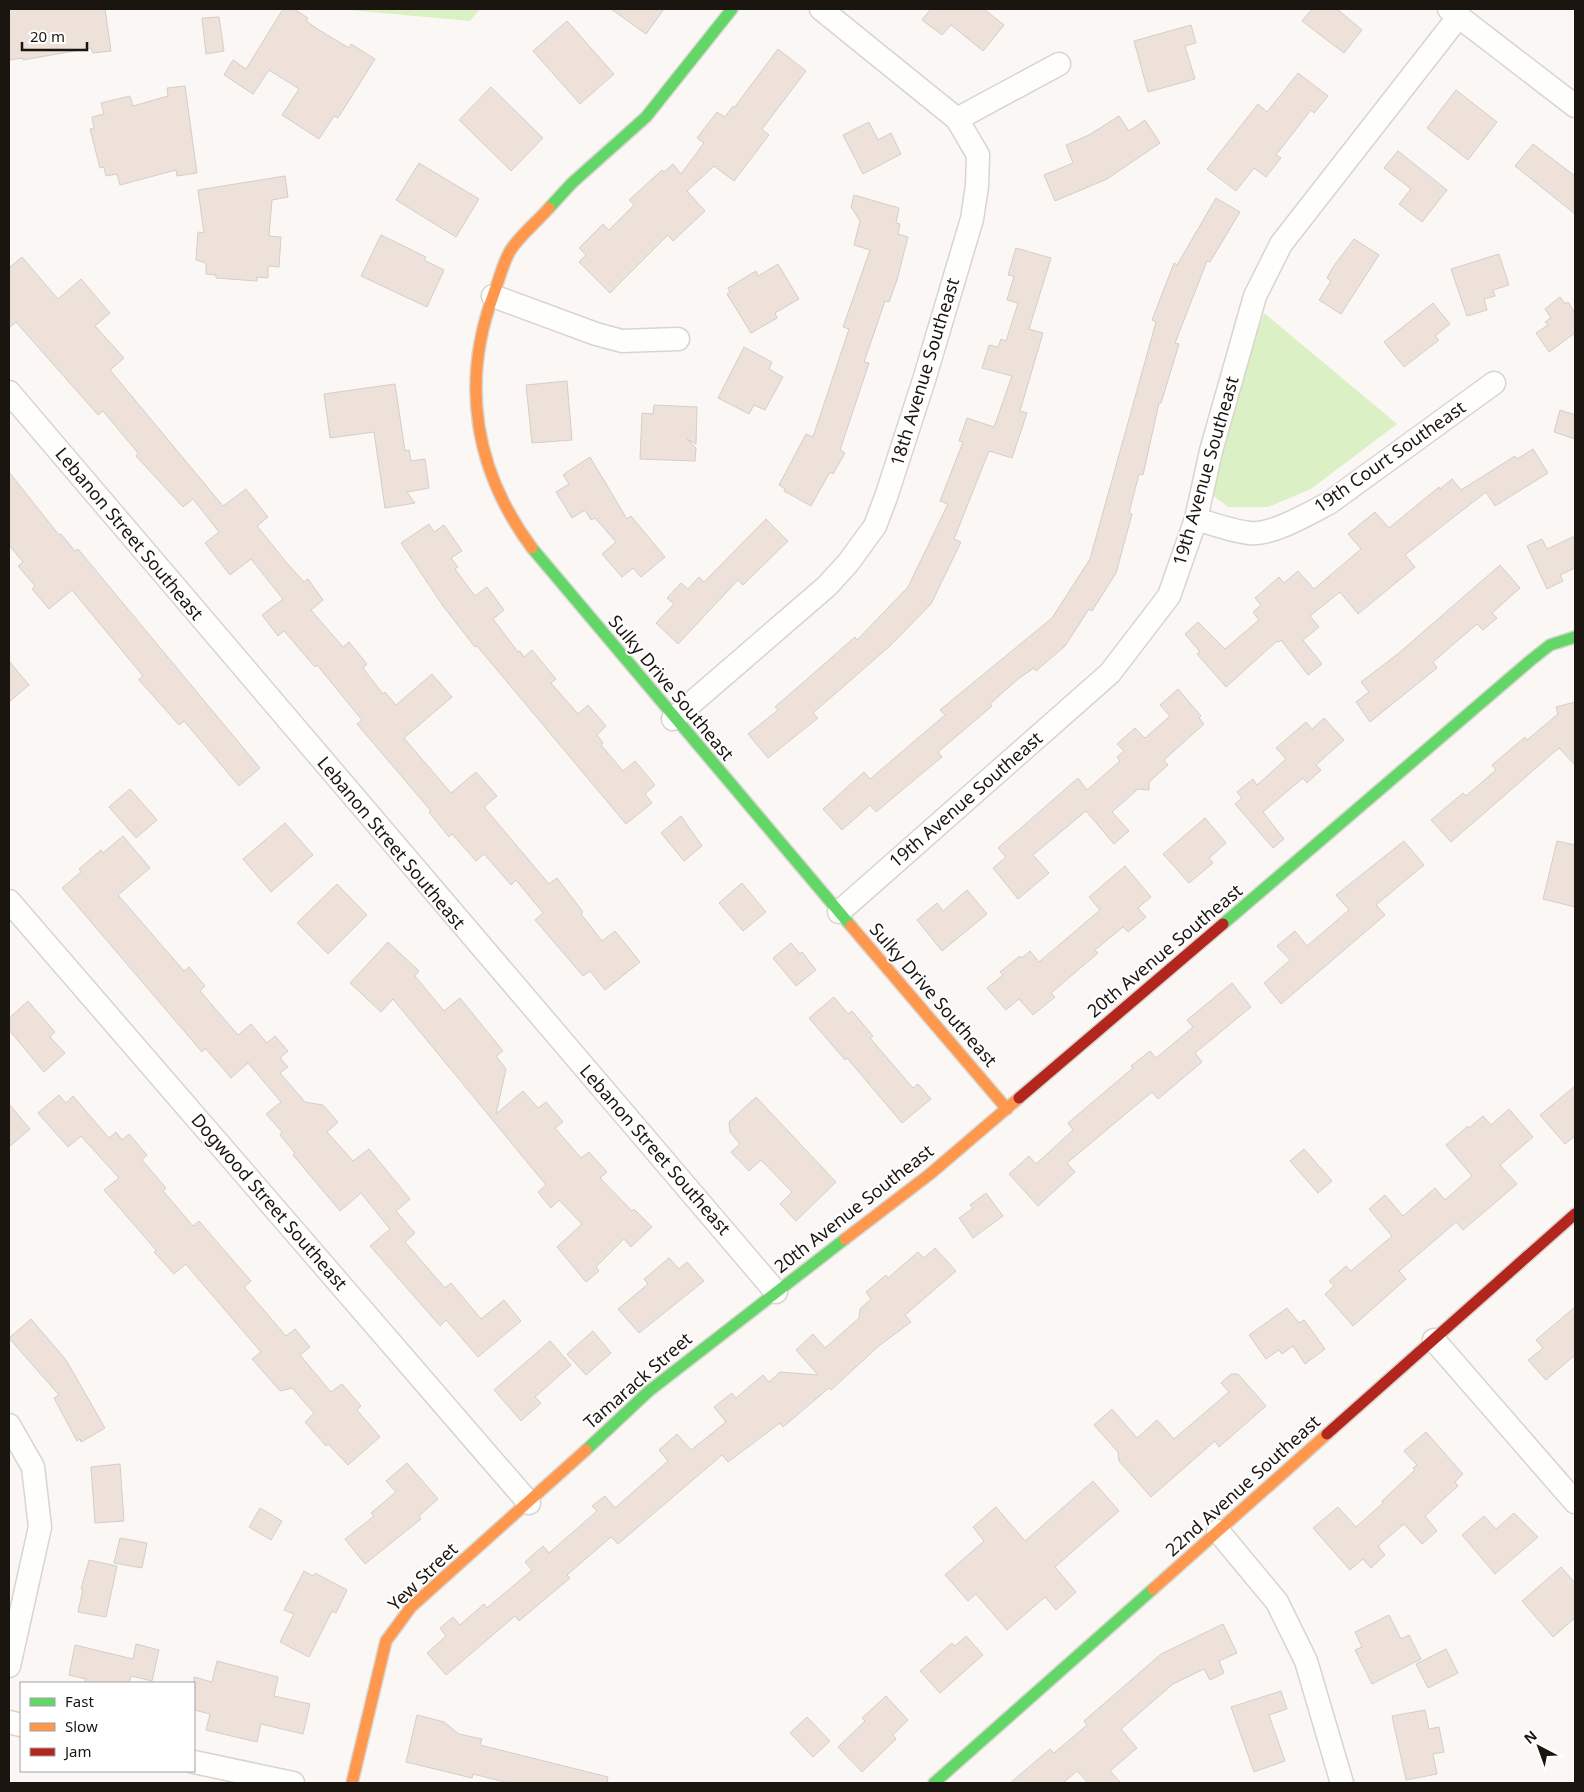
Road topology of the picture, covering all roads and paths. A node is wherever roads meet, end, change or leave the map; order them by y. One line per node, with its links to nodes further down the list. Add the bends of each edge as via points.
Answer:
1 (732, 9): 7 (street, Sulky Drive Southeast, via 646,117 572,183 510,251)
2 (821, 9): 6 (street, 18th Avenue Southeast)
3 (1454, 13): 5 (street); 11 (street, 19th Avenue Southeast, via 1281,244 1255,296 1211,451)
4 (1059, 64): 6 (street)
5 (1575, 106)
6 (957, 119): 13 (street, 18th Avenue Southeast, via 978,155 972,219 924,380 875,526 826,586)
7 (493, 296): 8 (street, via 622,341); 13 (street, Sulky Drive Southeast, via 477,356 476,414 480,446 494,483 513,523 540,560)
8 (678, 339)
9 (1494, 382): 11 (street, 19th Court Southeast, via 1329,503 1305,516 1251,534)
10 (9, 392): 18 (street, Lebanon Street Southeast)
11 (1196, 519): 15 (street, 19th Avenue Southeast, via 1169,596 1110,674)
12 (1575, 637): 16 (street, 20th Avenue Southeast, via 1550,645 1531,660)
13 (674, 719): 15 (street, Sulky Drive Southeast)
14 (9, 901): 21 (street, Dogwood Street Southeast)
15 (839, 912): 16 (street, Sulky Drive Southeast)
16 (1008, 1109): 18 (street, 20th Avenue Southeast, via 930,1174)
17 (1575, 1214): 19 (street, 22nd Avenue Southeast)
18 (776, 1292): 21 (street, Tamarack Street, via 649,1391)
19 (1434, 1340): 22 (street); 23 (street, 22nd Avenue Southeast)
20 (9, 1425): 24 (street, via 33,1467 40,1527)
21 (529, 1502): 27 (street, Yew Street, via 411,1607 386,1641)
22 (1575, 1502)
23 (1218, 1531): 28 (street, 22nd Avenue Southeast); 29 (street, via 1282,1611 1306,1661)
24 (9, 1666)
25 (195, 1762): 26 (street)
26 (293, 1783)
27 (352, 1783)
28 (934, 1783)
29 (1342, 1783)

